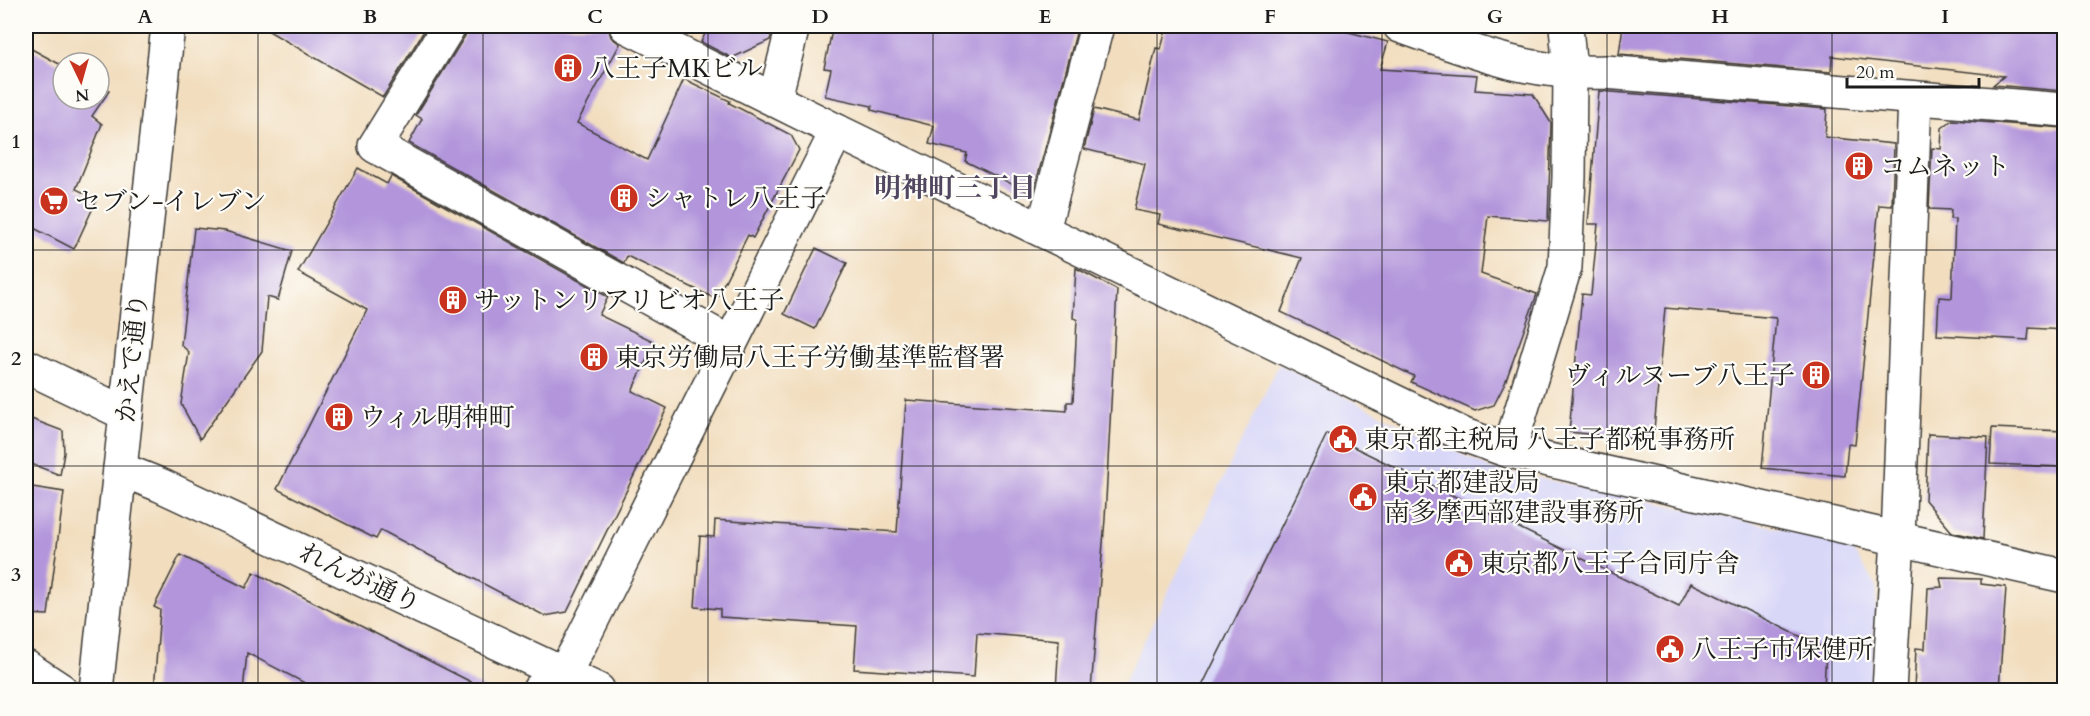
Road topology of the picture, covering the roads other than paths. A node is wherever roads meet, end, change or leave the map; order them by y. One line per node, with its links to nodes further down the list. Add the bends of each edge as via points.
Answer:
1 (168, 26): 16 (street, かえで通り)
2 (449, 26): 14 (street, via 375,146)
3 (626, 26): 9 (street)
4 (793, 26): 9 (street)
5 (1097, 26): 13 (street)
6 (1400, 26): 8 (street, via 1503,62)
7 (1566, 26): 8 (street)
8 (1570, 73): 10 (street, via 1605,72); 17 (street, via 1564,267)
9 (775, 98): 12 (street)
10 (1915, 98): 11 (street); 19 (street)
11 (2064, 110)
12 (837, 131): 13 (street); 14 (street)
13 (1043, 230): 17 (street, via 1464,435)
14 (730, 343): 22 (street)
15 (26, 366): 16 (street)
16 (126, 414): 18 (street, かえで通り)
17 (1509, 451): 19 (street)
18 (120, 469): 22 (street, れんが通り); 24 (street, かえで通り)
19 (1898, 538): 20 (street); 26 (street)
20 (2064, 576)
21 (26, 667): 23 (street)
22 (552, 684): 25 (street, れんが通り)
23 (60, 690)
24 (96, 690)
25 (598, 690)
26 (1889, 690)

